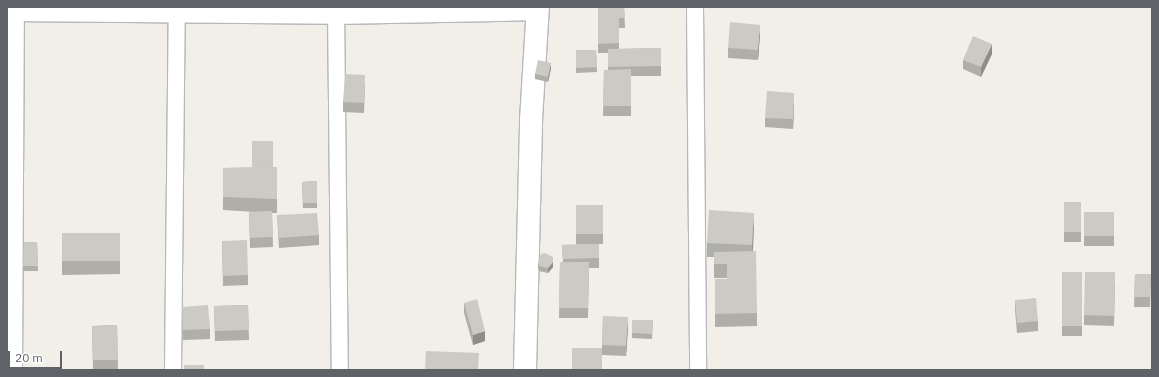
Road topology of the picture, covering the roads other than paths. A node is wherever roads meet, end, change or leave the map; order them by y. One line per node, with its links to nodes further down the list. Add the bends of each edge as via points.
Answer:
1 (695, 7): 10 (street)
2 (538, 9): 5 (street); 9 (main road, via 531,120)
3 (177, 10): 4 (street); 5 (street); 7 (street)
4 (13, 11): 6 (street)
5 (336, 11): 8 (street)
6 (14, 370)
7 (173, 370)
8 (340, 370)
9 (525, 370)
10 (698, 370)

